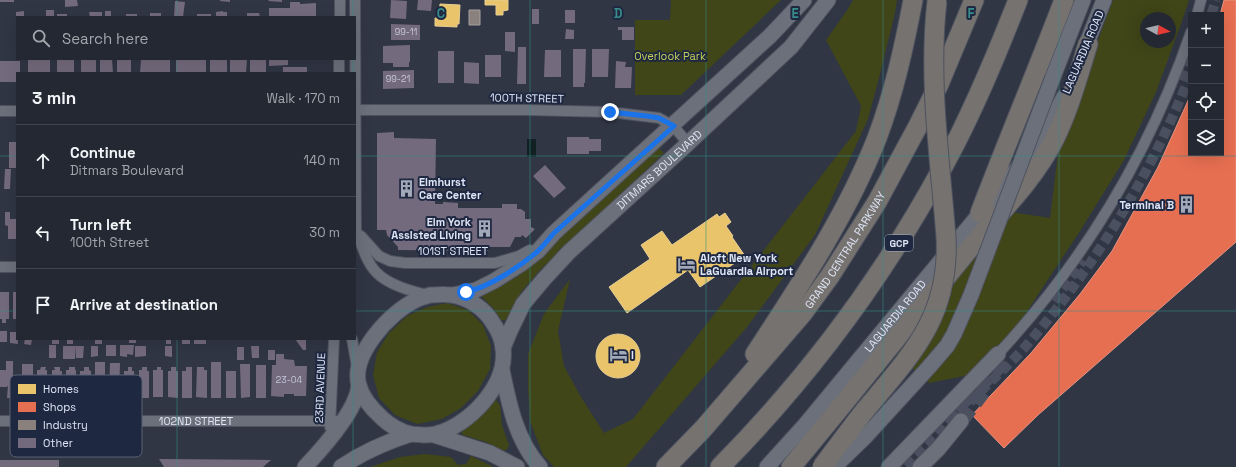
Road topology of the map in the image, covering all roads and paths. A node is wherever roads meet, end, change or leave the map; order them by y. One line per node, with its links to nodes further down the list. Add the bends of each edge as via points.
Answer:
1 (340, 0): 14 (street)
2 (355, 0): 15 (street)
3 (804, 0): 25 (street, DITMARS BOULEVARD, via 770,36)
4 (828, 0): 26 (street, DITMARS BOULEVARD, via 790,47)
5 (913, 0): 43 (highway, via 893,90 877,138 858,181 792,297)
6 (937, 0): 54 (highway, bridge, via 933,66 947,253 943,284 933,316 919,343)
7 (974, 0): 43 (highway, GRAND CENTRAL PARKWAY, via 939,84 897,167 854,240 803,313)
8 (1018, 0): 51 (highway, GCP, via 992,64 942,170 894,250 824,350 767,419)
9 (1064, 0): 27 (highway)
10 (1083, 0): 55 (street, LAGUARDIA ROAD, bridge, via 954,334 929,367)
11 (1104, 0): 17 (street, LAGUARDIA ROAD)
12 (1201, 0): 13 (street)
13 (1197, 12)
14 (340, 16)
15 (355, 16)
16 (1188, 40): 37 (street, via 1161,109 1116,198 1059,281)
17 (1088, 44): 27 (street, LAGUARDIA ROAD, via 1050,124 1030,153); 53 (highway, via 1071,98 1054,140 1030,178)
18 (339, 60): 20 (street)
19 (355, 60): 21 (street)
20 (339, 72)
21 (355, 72)
22 (356, 110): 25 (street, 100TH STREET, via 610,112 659,118)
23 (0, 111): 24 (street)
24 (16, 111)
25 (674, 126): 26 (street, 100TH STREET); 29 (street, DITMARS BOULEVARD)
26 (688, 143): 36 (street, DITMARS BOULEVARD, via 569,252 544,279 523,304)
27 (980, 213): 52 (street, LAGUARDIA ROAD, via 790,444)
28 (356, 230): 29 (street, 101ST STREET, via 379,256 405,263 495,263 519,256); 32 (street, via 376,273 402,287)
29 (554, 233): 33 (street, DITMARS BOULEVARD, via 538,251 507,272 476,290)
30 (0, 267): 31 (street)
31 (16, 267)
32 (430, 295): 33 (street); 39 (street, via 403,308 377,332 362,357)
33 (452, 295): 36 (street, via 470,301 481,309 498,332)
34 (334, 340): 41 (street, 23RD AVENUE)
35 (352, 340): 39 (street)
36 (503, 348): 38 (street)
37 (998, 354): 56 (street)
38 (502, 370): 45 (street, via 496,385 477,409 464,420); 46 (street, via 515,423 523,443)
39 (359, 378): 41 (street, via 357,397 352,407); 44 (street, via 364,399 373,411 386,422)
40 (142, 421): 41 (street, 102ND STREET)
41 (337, 421): 47 (street, via 330,437)
42 (961, 421): 57 (street)
43 (703, 429): 50 (highway, GRAND CENTRAL PARKWAY)
44 (411, 434): 45 (street); 48 (street, via 390,440)
45 (434, 435): 49 (street, via 500,457)
46 (537, 464)
47 (304, 467)
48 (341, 467)
49 (517, 467)
50 (666, 467)
51 (720, 467)
52 (767, 467)
53 (791, 467)
54 (822, 467)
55 (834, 467)
56 (889, 467)
57 (920, 467)

